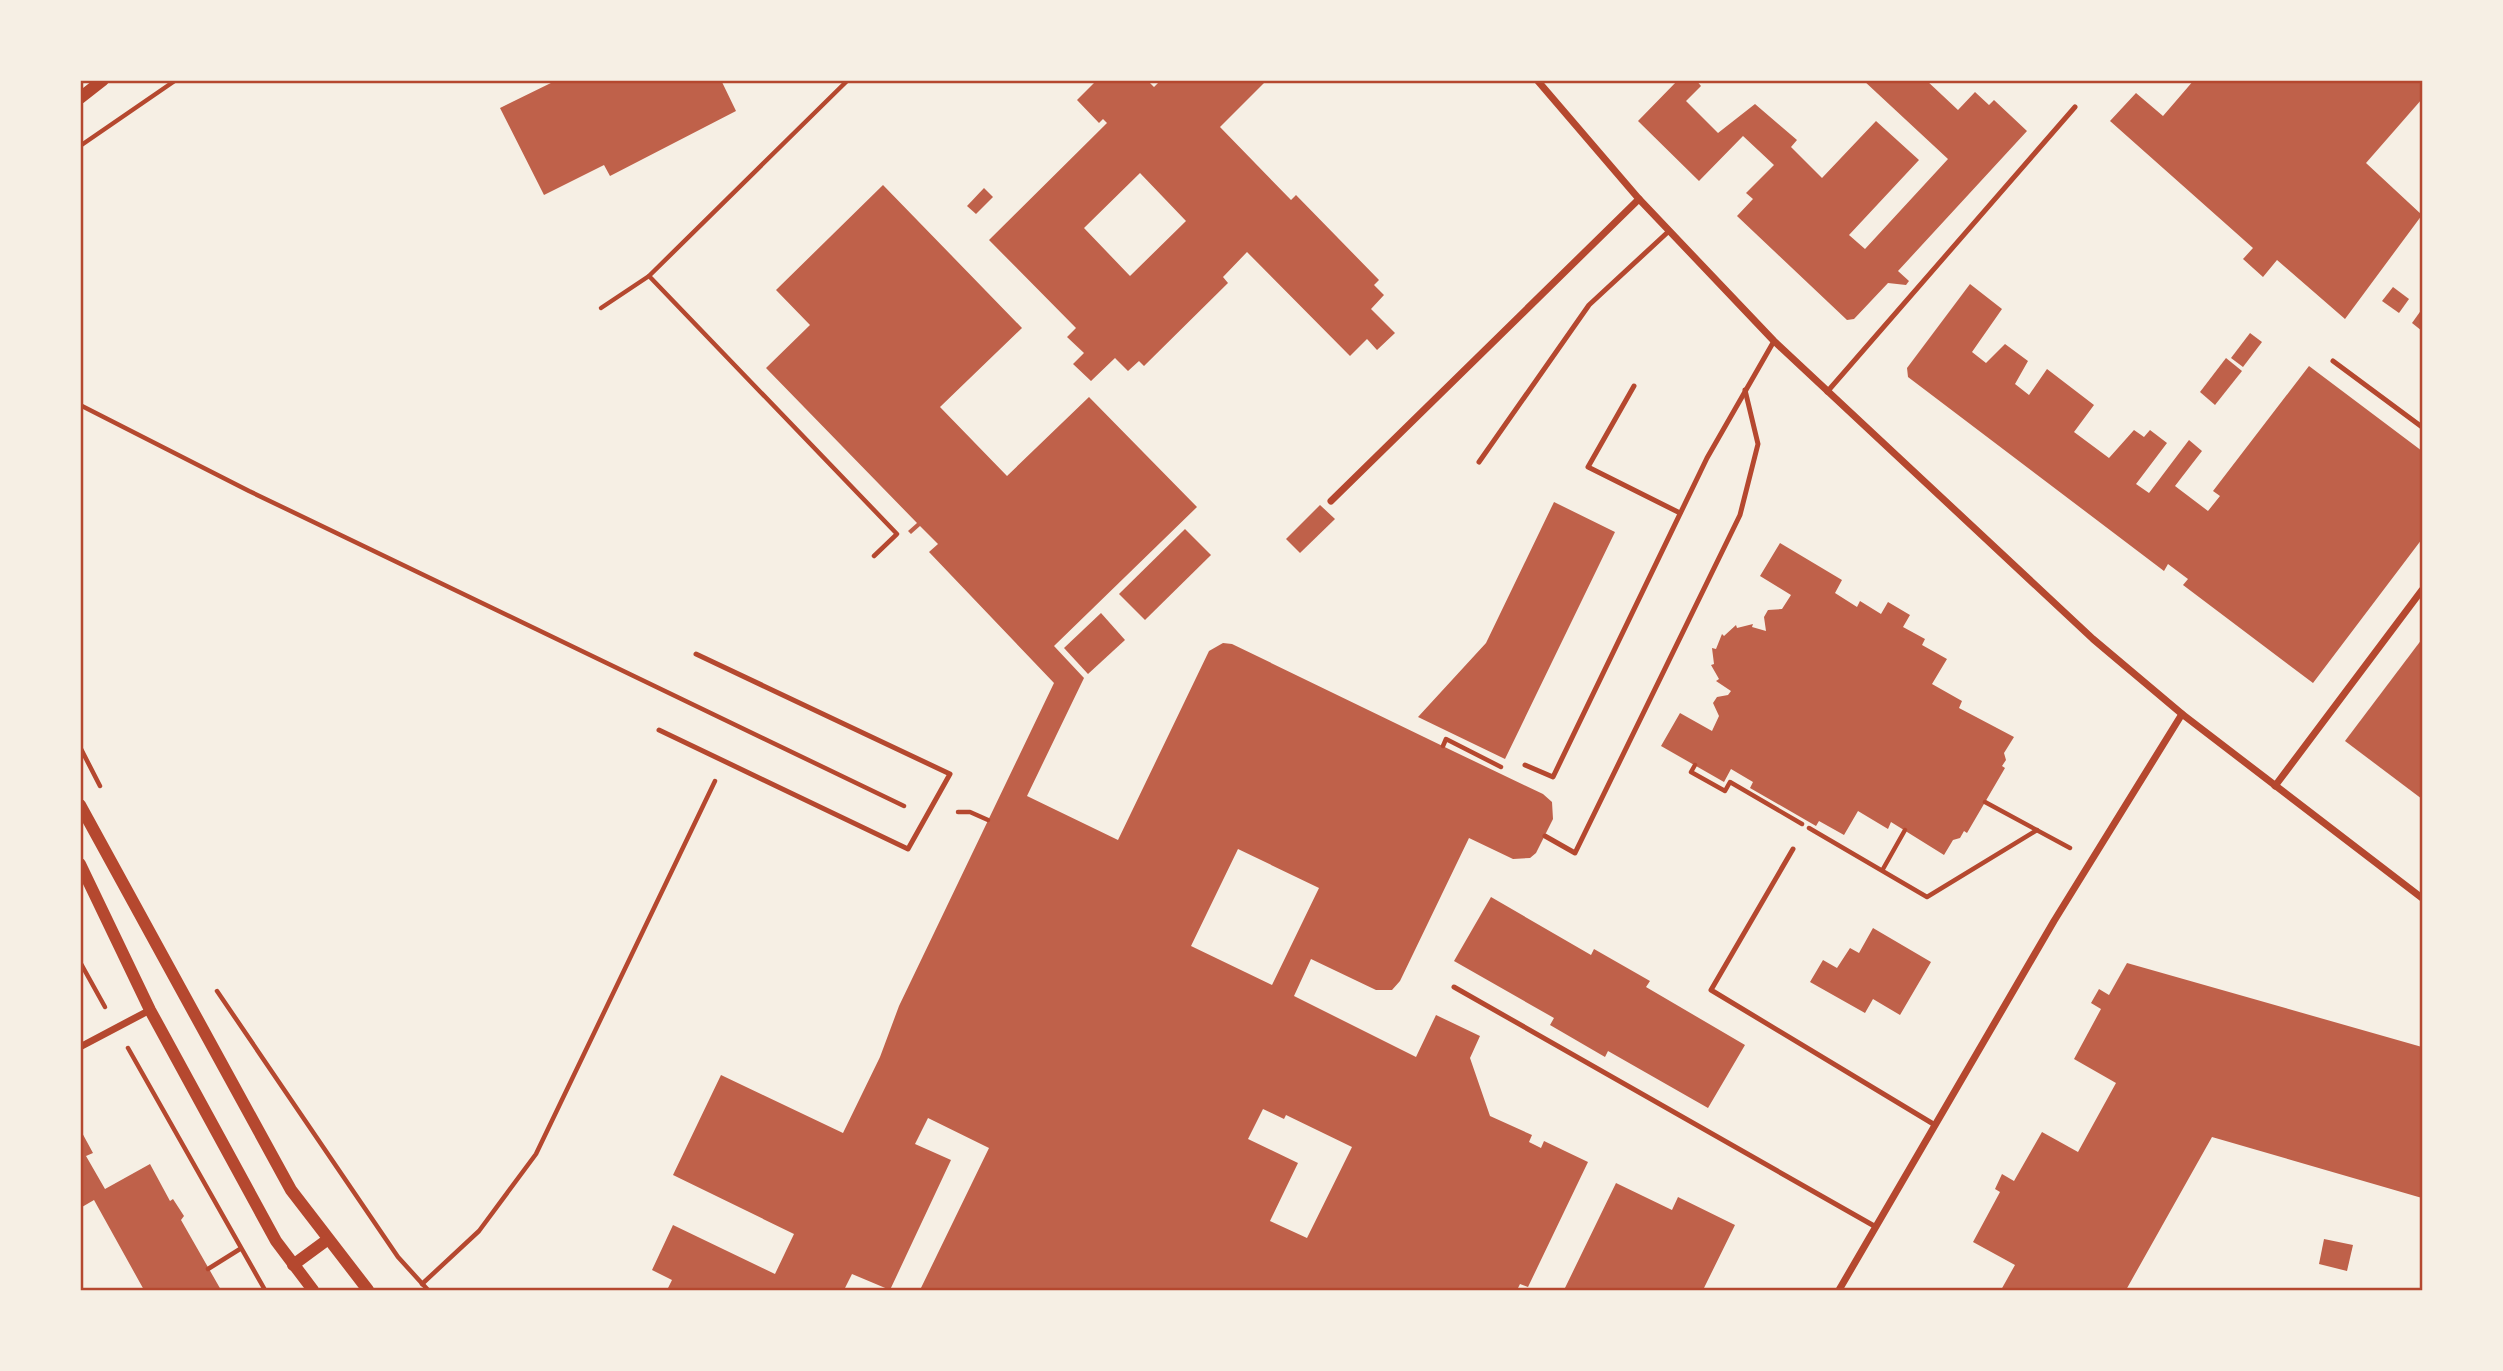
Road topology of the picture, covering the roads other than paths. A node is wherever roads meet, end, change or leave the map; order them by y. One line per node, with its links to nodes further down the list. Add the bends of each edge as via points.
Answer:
1 (103, 80): 3 (street)
2 (1537, 80): 5 (street)
3 (80, 98)
4 (2075, 107): 11 (lane)
5 (1639, 199): 6 (street); 14 (street)
6 (1669, 231): 7 (street); 13 (lane, via 1589,305)
7 (1774, 341): 10 (lane); 11 (street)
8 (2333, 361): 12 (lane)
9 (1634, 386): 15 (lane, via 1588,467)
10 (1745, 390): 15 (lane); 23 (lane, via 1758,444 1740,515 1575,853)
11 (1827, 392): 18 (street, via 2093,639)
12 (2423, 427)
13 (1479, 462)
14 (1331, 501)
15 (1680, 513): 20 (lane, via 1553,777)
16 (2423, 590): 21 (street)
17 (696, 654): 19 (lane, via 950,774 908,849)
18 (2182, 714): 21 (street); 30 (street)
19 (659, 730)
20 (1525, 765)
21 (2275, 786): 26 (street)
22 (80, 804): 32 (street, via 291,1190)
23 (1545, 836)
24 (1793, 849): 30 (lane, via 1711,990)
25 (80, 864): 28 (street)
26 (2423, 898)
27 (1454, 987): 31 (lane)
28 (150, 1010): 29 (street); 33 (street)
29 (80, 1047)
30 (1935, 1125): 31 (street)
31 (1876, 1227): 36 (street)
32 (327, 1240): 33 (street); 35 (street)
33 (293, 1265): 34 (street)
34 (313, 1290)
35 (369, 1290)
36 (1839, 1290)

